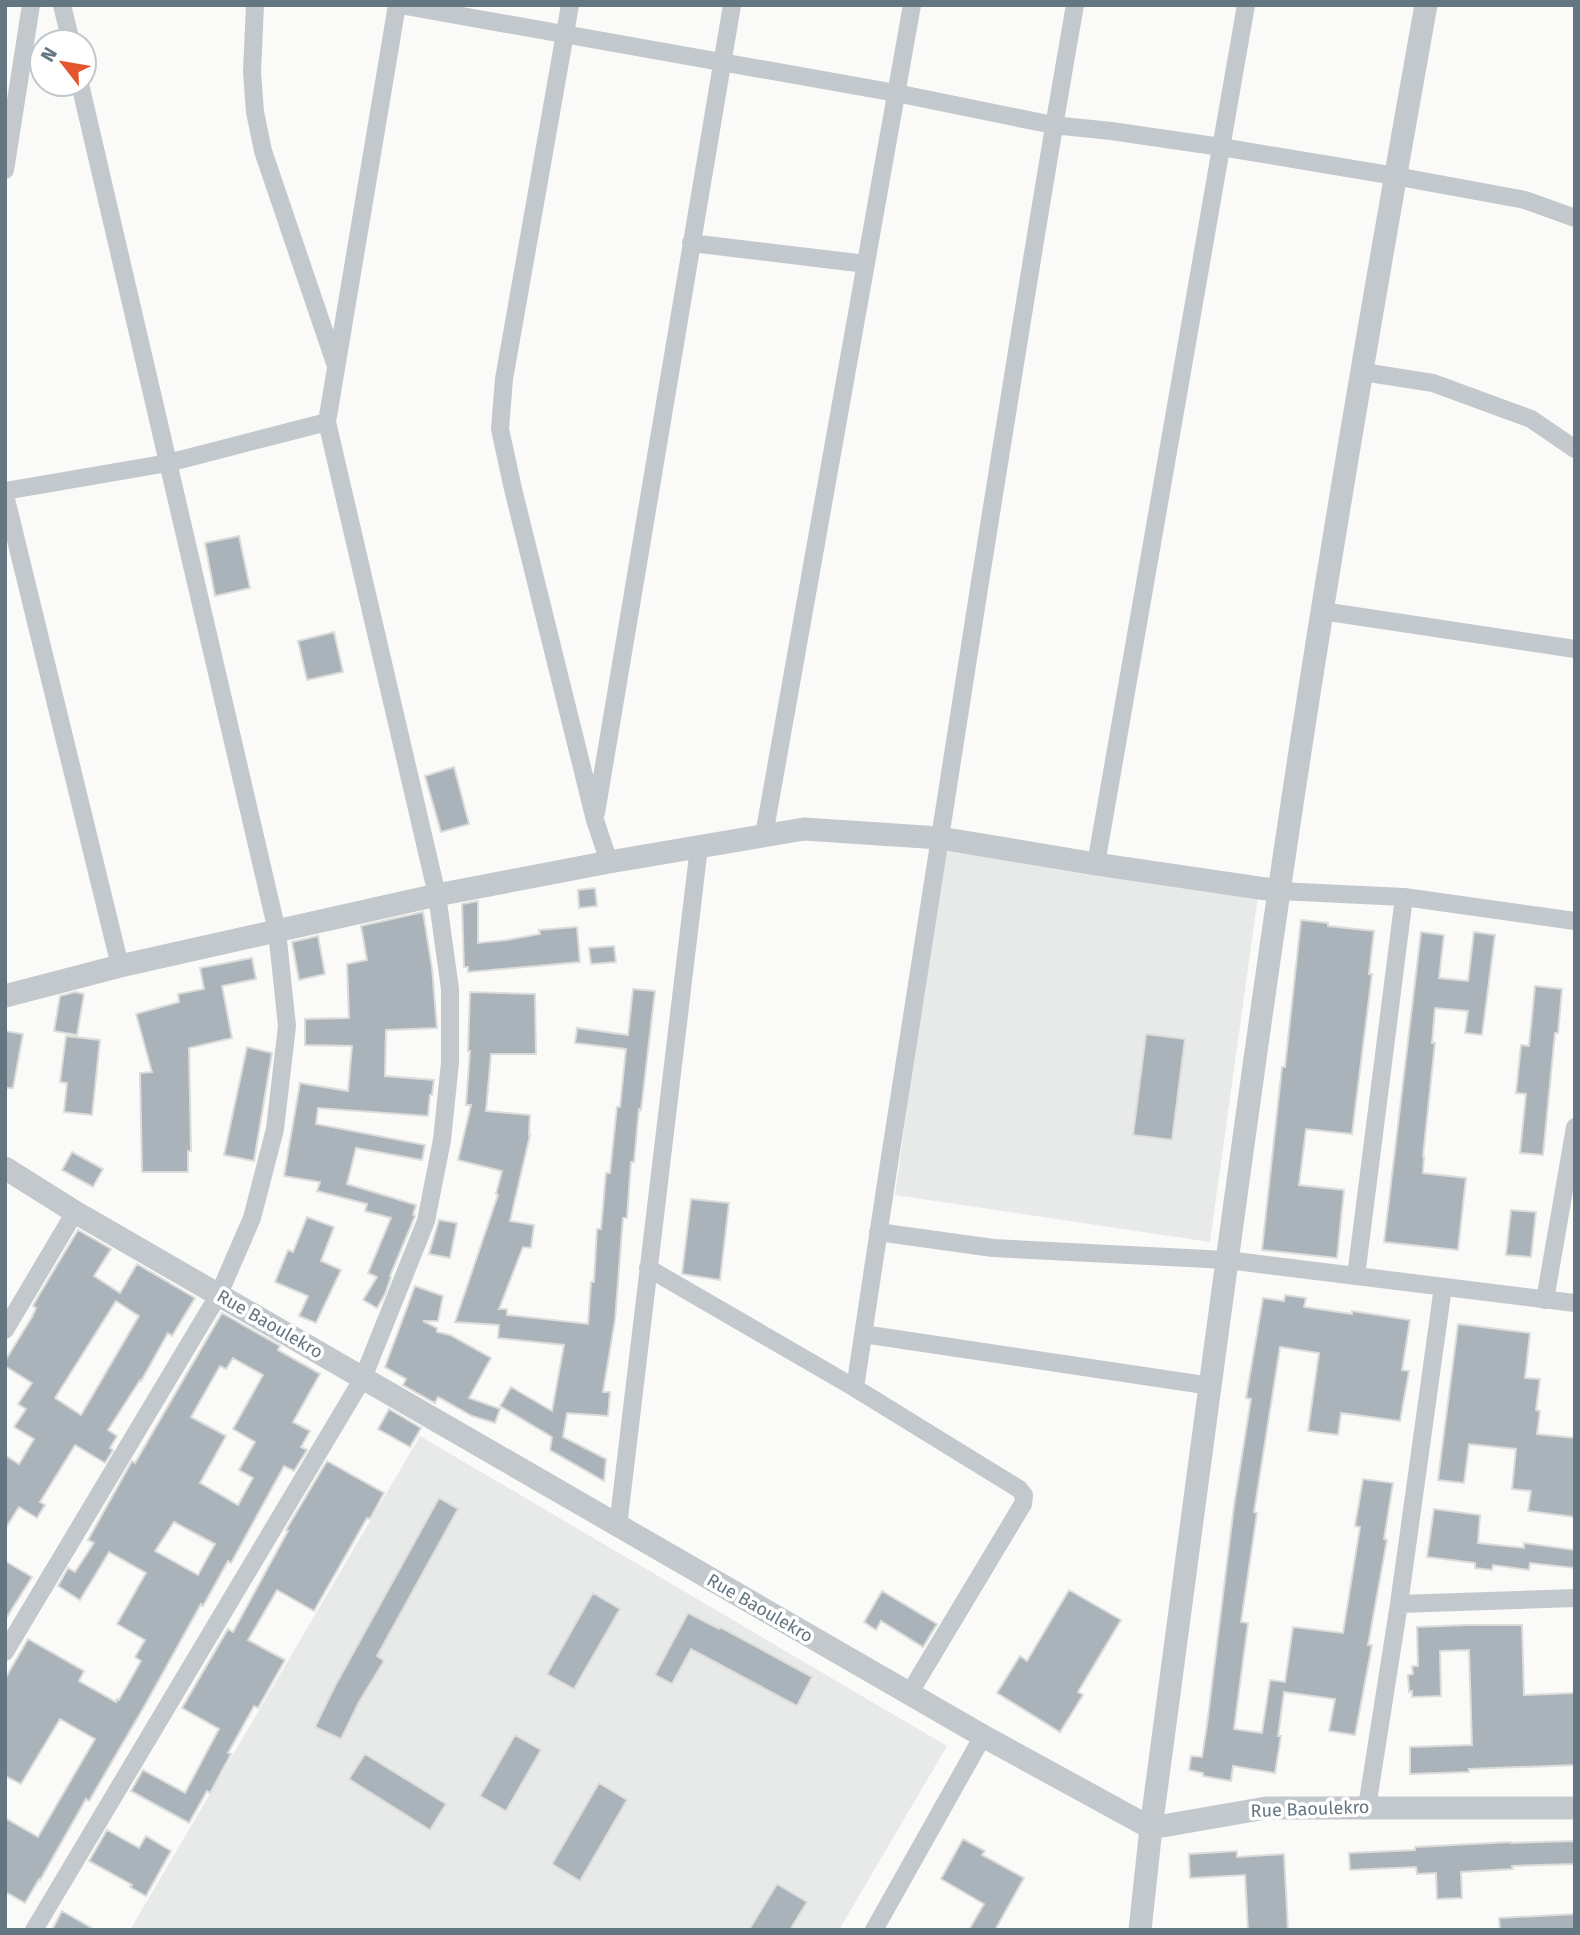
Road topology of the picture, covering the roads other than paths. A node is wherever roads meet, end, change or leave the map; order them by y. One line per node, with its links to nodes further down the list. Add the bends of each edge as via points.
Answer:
1 (30, 5): 18 (street)
2 (62, 5): 11 (street)
3 (255, 5): 23 (street, via 252,72 257,125)
4 (399, 5): 12 (street); 23 (street)
5 (570, 5): 12 (street)
6 (732, 5): 13 (street)
7 (912, 5): 14 (street)
8 (1075, 5): 16 (street)
9 (1245, 5): 17 (street)
10 (1426, 5): 19 (street)
11 (68, 28)
12 (565, 34): 13 (street); 31 (street, via 506,365 500,429)
13 (722, 62): 14 (street); 21 (street)
14 (896, 93): 16 (street); 22 (street)
15 (83, 98): 27 (street)
16 (1053, 125): 17 (street); 33 (street)
17 (1222, 147): 19 (street); 36 (street)
18 (5, 170)
19 (1395, 176): 20 (street, via 1525,200); 24 (street)
20 (1575, 218)
21 (691, 243): 22 (street); 31 (street)
22 (866, 264): 32 (street)
23 (336, 366): 25 (street)
24 (1363, 372): 26 (street, via 1433,383 1531,419); 29 (street)
25 (327, 422): 27 (street); 38 (street)
26 (1575, 449)
27 (168, 463): 28 (street); 41 (street)
28 (5, 493): 42 (street)
29 (1322, 611): 30 (street); 37 (street)
30 (1575, 649)
31 (595, 820): 35 (street)
32 (764, 835): 33 (street, via 804,829); 34 (street)
33 (940, 838): 36 (street); 47 (street)
34 (699, 847): 35 (street); 49 (street)
35 (608, 862): 38 (street)
36 (1096, 864): 37 (street)
37 (1279, 891): 39 (street); 48 (street)
38 (437, 895): 41 (street); 57 (street, via 450,989 450,1063 442,1140 426,1221)
39 (1404, 897): 40 (street); 50 (street)
40 (1575, 921)
41 (277, 931): 42 (street); 52 (street, via 287,1026 275,1129 252,1218)
42 (120, 966): 43 (street)
43 (5, 996)
44 (1575, 1127): 53 (street)
45 (5, 1168): 46 (street, Rue Baoulekro)
46 (75, 1212): 52 (street, Rue Baoulekro); 55 (street)
47 (878, 1231): 48 (street, via 993,1248); 56 (street)
48 (1227, 1260): 50 (street); 58 (street)
49 (648, 1268): 59 (street); 60 (street)
50 (1356, 1276): 51 (street)
51 (1443, 1287): 53 (street); 62 (street)
52 (219, 1294): 57 (street, Rue Baoulekro); 63 (street)
53 (1545, 1300): 54 (street)
54 (1575, 1303)
55 (5, 1330)
56 (863, 1334): 58 (street); 59 (street)
57 (363, 1378): 60 (street, Rue Baoulekro); 69 (street)
58 (1211, 1385): 68 (street)
59 (855, 1388): 64 (street, via 1024,1495 1023,1504)
60 (618, 1525): 64 (street, Rue Baoulekro)
61 (1575, 1598): 62 (street)
62 (1399, 1604): 66 (street)
63 (5, 1652)
64 (909, 1694): 65 (street, Rue Baoulekro)
65 (983, 1736): 68 (street, Rue Baoulekro); 70 (street)
66 (1367, 1807): 67 (street, Rue Baoulekro); 68 (street, Rue Baoulekro, via 1266,1808)
67 (1575, 1808)
68 (1151, 1828): 71 (street)
69 (34, 1930)
70 (874, 1930)
71 (1140, 1930)

